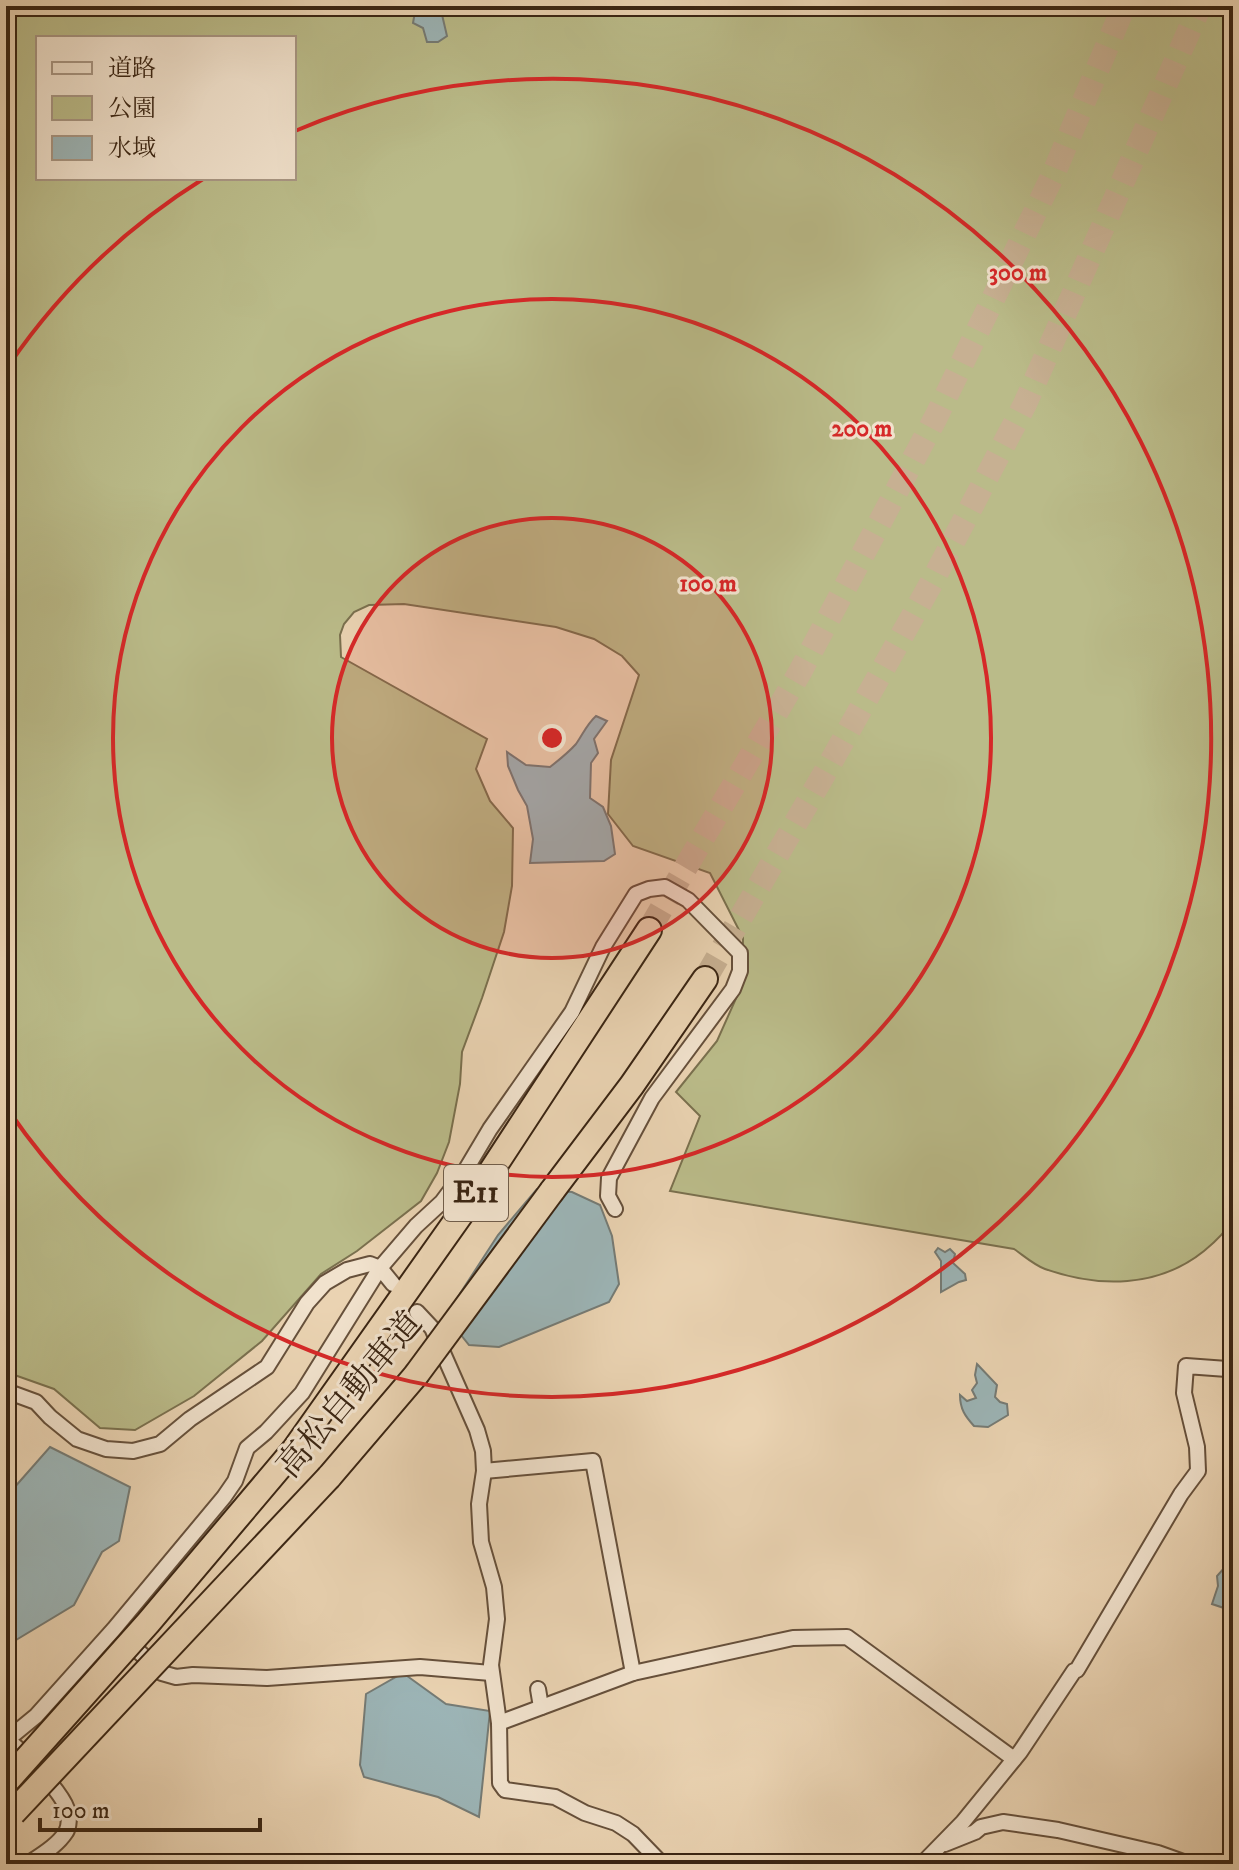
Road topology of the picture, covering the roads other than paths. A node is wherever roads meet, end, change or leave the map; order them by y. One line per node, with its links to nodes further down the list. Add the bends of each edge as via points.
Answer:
1 (649, 930): 18 (highway, 高松自動車道 / E11, bridge, via 490,1173 294,1450)
2 (705, 979): 19 (highway, 高松自動車道 / E11, bridge, via 416,1375 329,1477)
3 (615, 1209): 4 (street, via 608,1196 609,1178 652,1098 733,989 740,971 740,953 688,900 665,887 636,894 572,1012 465,1171)
4 (380, 1268): 5 (street); 8 (street, via 370,1264 347,1270 325,1283 267,1367 160,1444 133,1451 106,1449 77,1439 36,1402); 10 (street, via 302,1393 247,1448 224,1497)
5 (393, 1284)
6 (417, 1312): 9 (street, via 432,1328 477,1430)
7 (1233, 1372): 17 (street, via 1186,1366 1184,1393 1198,1471 1077,1670)
8 (6, 1391)
9 (484, 1471): 11 (street, via 481,1542 497,1619); 12 (street, via 593,1461)
10 (114, 1629): 11 (street, via 162,1673 176,1677 267,1678 420,1667); 16 (street, via 36,1716)
11 (491, 1673): 15 (street)
12 (633, 1673): 14 (street); 17 (street, via 793,1638 847,1637)
13 (538, 1689): 14 (street)
14 (541, 1707): 15 (street)
15 (499, 1723): 22 (street, via 500,1783 505,1790 555,1797 616,1823)
16 (7, 1739): 21 (street, via 61,1796 68,1811 68,1830)
17 (1014, 1759): 20 (street)
18 (6, 1782)
19 (10, 1817)
20 (937, 1847): 23 (street); 24 (street, via 1003,1822 1073,1833)
21 (28, 1864)
22 (662, 1864)
23 (922, 1864)
24 (1189, 1864)

